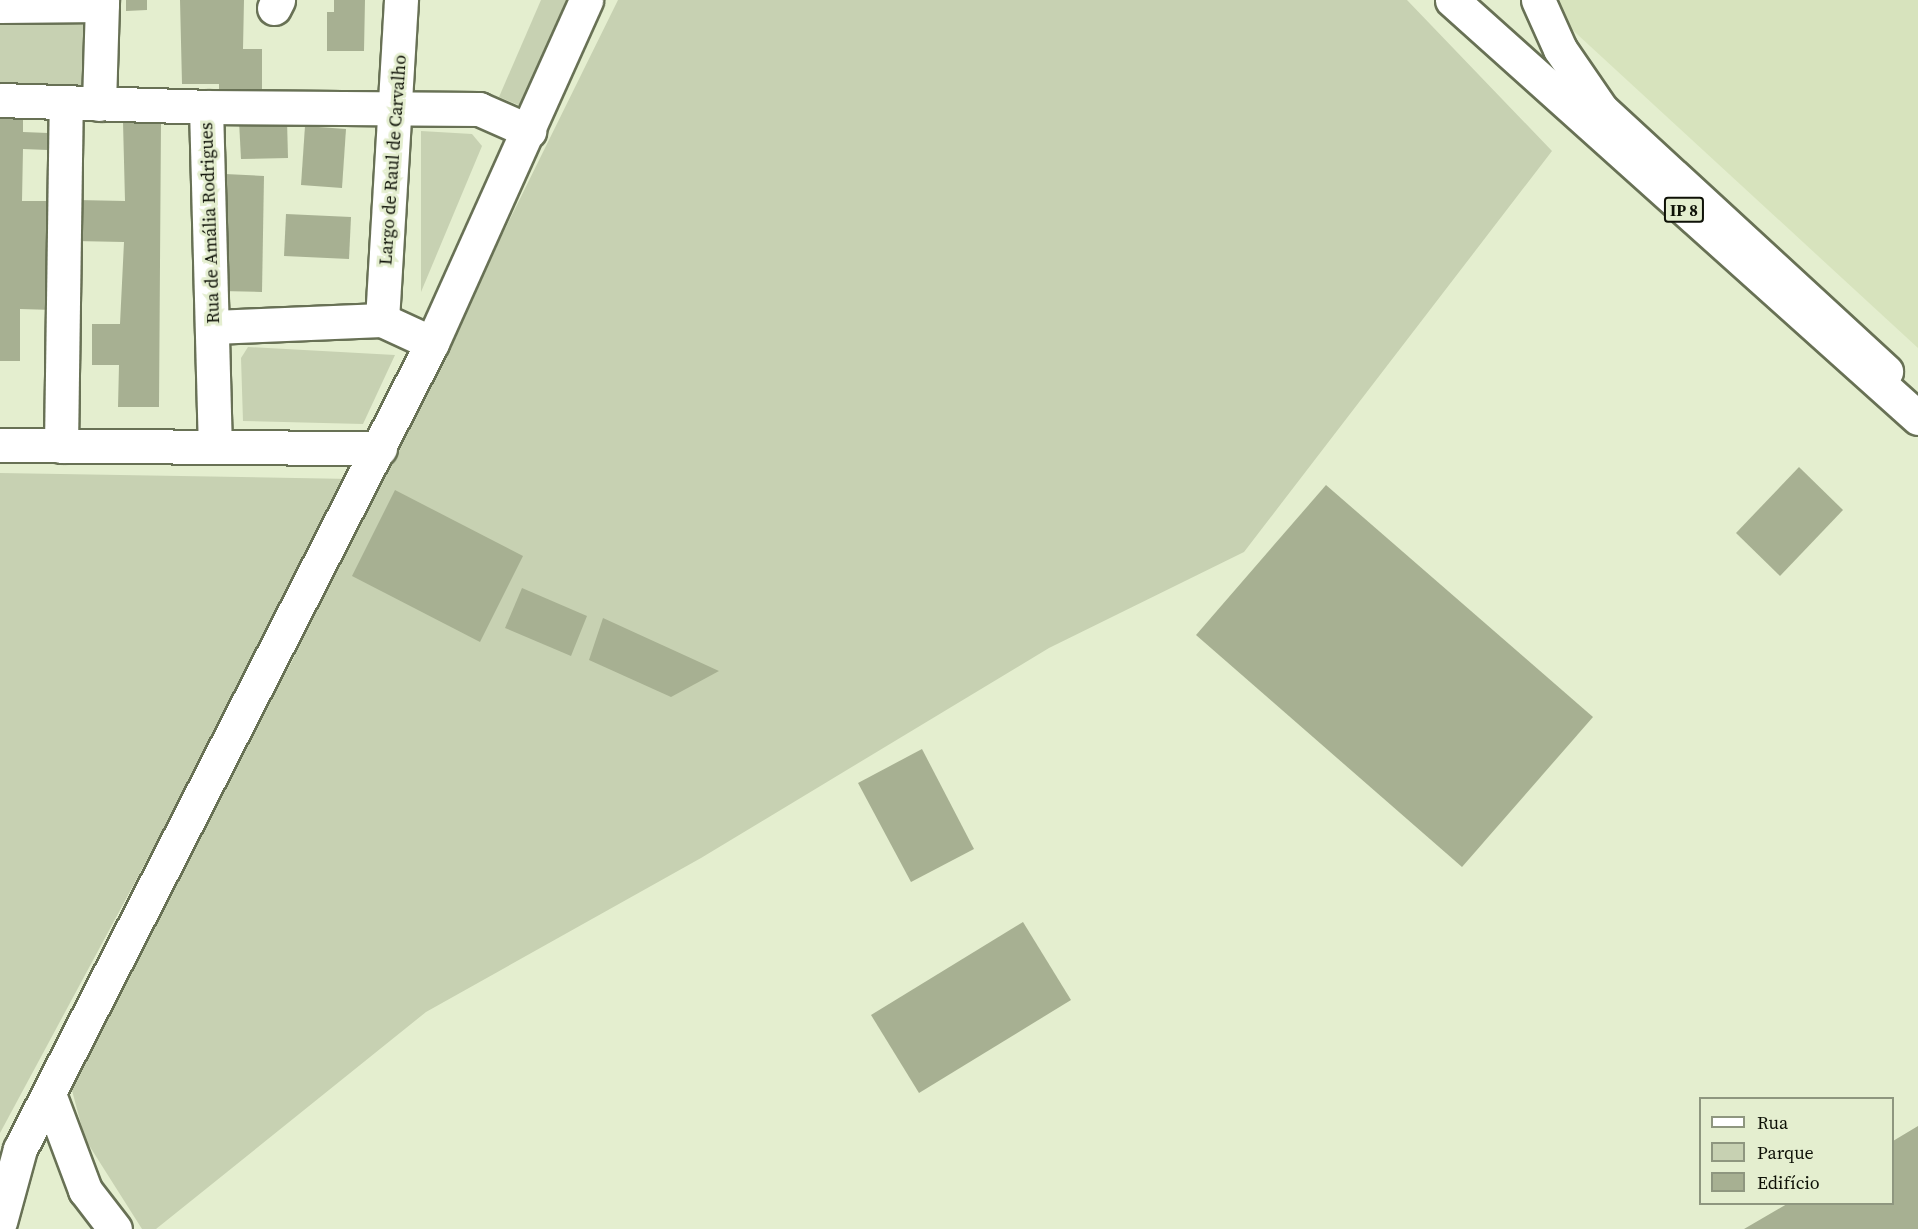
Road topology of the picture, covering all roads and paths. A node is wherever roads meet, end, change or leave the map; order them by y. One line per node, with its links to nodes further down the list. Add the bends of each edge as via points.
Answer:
1 (401, 0): 11 (street, Largo de Raul de Carvalho)
2 (586, 0): 12 (street)
3 (1452, 0): 17 (street, IP 8)
4 (1538, 0): 16 (street, via 1560,49 1602,110 1847,331)
5 (102, 2): 6 (street); 9 (street)
6 (0, 6)
7 (0, 100): 8 (street, Rua de Amália Rodrigues)
8 (66, 104): 9 (street, Rua de Amália Rodrigues); 19 (street)
9 (99, 104): 10 (street, Rua de Amália Rodrigues)
10 (206, 107): 11 (street); 14 (street, Rua de Amália Rodrigues)
11 (399, 107): 12 (street, via 479,109); 13 (street, Largo de Raul de Carvalho)
12 (529, 131): 15 (street)
13 (382, 320): 14 (street); 15 (street)
14 (213, 327): 20 (street, Rua de Amália Rodrigues)
15 (432, 343): 21 (street)
16 (1918, 405)
17 (1918, 418)
18 (0, 445): 19 (street)
19 (61, 446): 20 (street)
20 (215, 446): 21 (street)
21 (380, 448): 22 (street)
22 (49, 1094): 23 (street, via 20,1149); 24 (street, via 86,1190)
23 (0, 1222)
24 (115, 1229)

